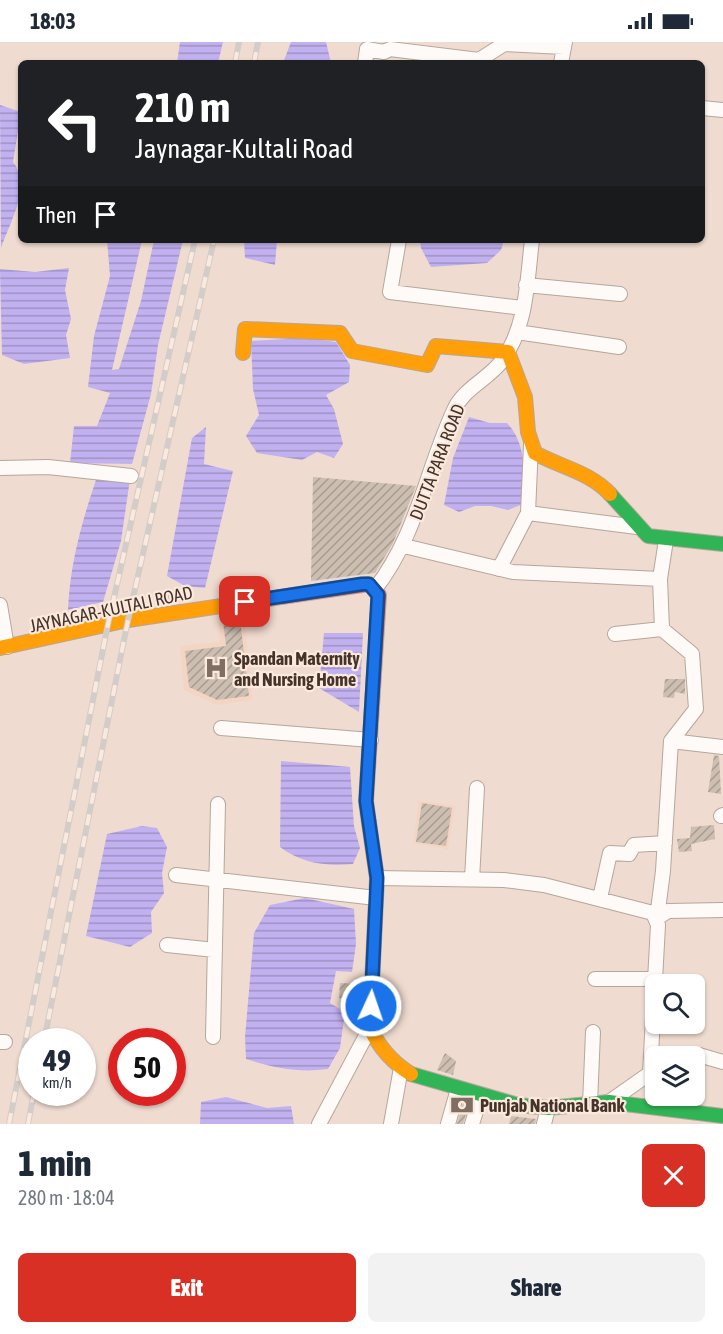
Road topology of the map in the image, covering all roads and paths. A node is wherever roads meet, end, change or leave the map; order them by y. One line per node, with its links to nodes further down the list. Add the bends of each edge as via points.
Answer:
1 (565, 44): 3 (street, via 504,44); 5 (street)
2 (365, 60): 4 (street, via 367,50 390,49)
3 (479, 60)
4 (479, 60)
5 (562, 60)
6 (705, 108): 7 (street)
7 (723, 110)
8 (398, 243): 12 (street, via 390,292)
9 (532, 243): 10 (street, DUTTA PARA ROAD)
10 (526, 285): 11 (street); 12 (street, DUTTA PARA ROAD)
11 (620, 294)
12 (523, 308): 13 (street, DUTTA PARA ROAD)
13 (517, 332): 14 (street); 15 (street, DUTTA PARA ROAD)
14 (619, 347)
15 (508, 352): 16 (main road, via 436,346 427,365 352,351 340,333 245,329); 17 (main road, via 525,397); 24 (street, DUTTA PARA ROAD, via 459,402)
16 (243, 353)
17 (531, 444): 20 (street); 21 (main road, via 545,460 600,483)
18 (0, 468): 19 (street, via 48,467)
19 (131, 476)
20 (528, 513): 21 (street); 25 (street)
21 (637, 527): 22 (main road, via 648,536)
22 (666, 540): 23 (main road); 26 (street)
23 (723, 544)
24 (404, 546): 25 (street); 27 (street, DUTTA PARA ROAD)
25 (499, 569): 26 (street)
26 (660, 579): 29 (street)
27 (375, 589): 31 (main road, JAYNAGAR-KULTALI ROAD, via 362,584 128,620); 33 (main road, via 380,603)
28 (0, 605): 31 (street)
29 (662, 629): 30 (street); 34 (street, via 692,654 696,709)
30 (615, 634)
31 (3, 648)
32 (221, 728): 33 (street)
33 (370, 740): 40 (main road, via 366,801)
34 (671, 741): 35 (street); 38 (street)
35 (723, 747)
36 (477, 788): 42 (street)
37 (218, 804): 41 (street)
38 (665, 843): 44 (street, via 634,845 629,854 610,853); 46 (street)
39 (176, 875): 41 (street)
40 (377, 878): 42 (street); 43 (main road)
41 (216, 879): 43 (street); 48 (street)
42 (472, 879): 44 (street, via 544,885)
43 (376, 898): 52 (main road)
44 (600, 898): 46 (street, via 645,909)
45 (723, 910): 46 (street, via 668,911)
46 (657, 918): 49 (street)
47 (166, 945): 48 (street)
48 (215, 950): 54 (street)
49 (655, 974)
50 (595, 979): 51 (street)
51 (645, 979)
52 (370, 1028): 57 (main road, via 377,1043); 65 (street)
53 (593, 1032): 62 (street)
54 (213, 1037)
55 (705, 1057): 56 (street)
56 (723, 1062)
57 (401, 1068): 59 (main road, via 418,1078); 66 (street)
58 (645, 1077): 61 (street)
59 (458, 1089): 60 (main road); 67 (street)
60 (481, 1095): 63 (main road); 68 (street)
61 (609, 1102): 62 (main road); 64 (main road)
62 (590, 1104): 63 (main road)
63 (548, 1108): 69 (street)
64 (723, 1116)
65 (319, 1124)
66 (391, 1124)
67 (448, 1124)
68 (472, 1124)
69 (544, 1124)

